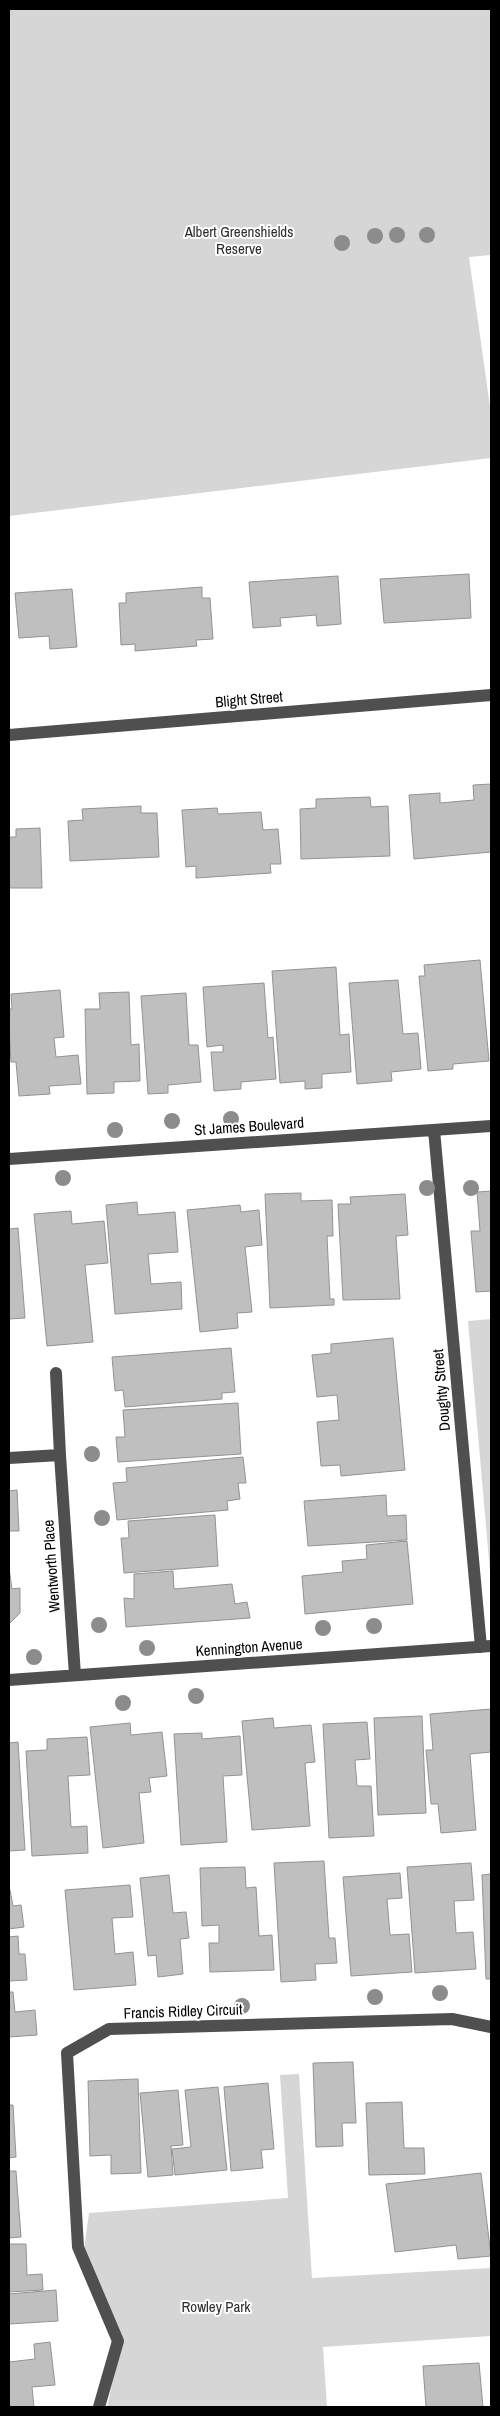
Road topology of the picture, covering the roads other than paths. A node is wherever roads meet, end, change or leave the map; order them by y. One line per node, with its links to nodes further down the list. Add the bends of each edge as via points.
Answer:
1 (491, 695): 2 (street, Blight Street)
2 (9, 735)
3 (491, 1126): 4 (street, St James Boulevard)
4 (434, 1130): 5 (street, St James Boulevard); 9 (street, Doughty Street)
5 (9, 1159)
6 (56, 1373): 7 (street, Wentworth Place)
7 (60, 1455): 8 (street); 10 (street, Wentworth Place)
8 (9, 1458)
9 (486, 1646): 10 (street, Kennington Avenue)
10 (75, 1675): 11 (street, Kennington Avenue)
11 (9, 1680)
12 (491, 2027): 13 (street, Francis Ridley Circuit, via 452,2020 109,2029 66,2053 78,2247 118,2341)
13 (100, 2407)

